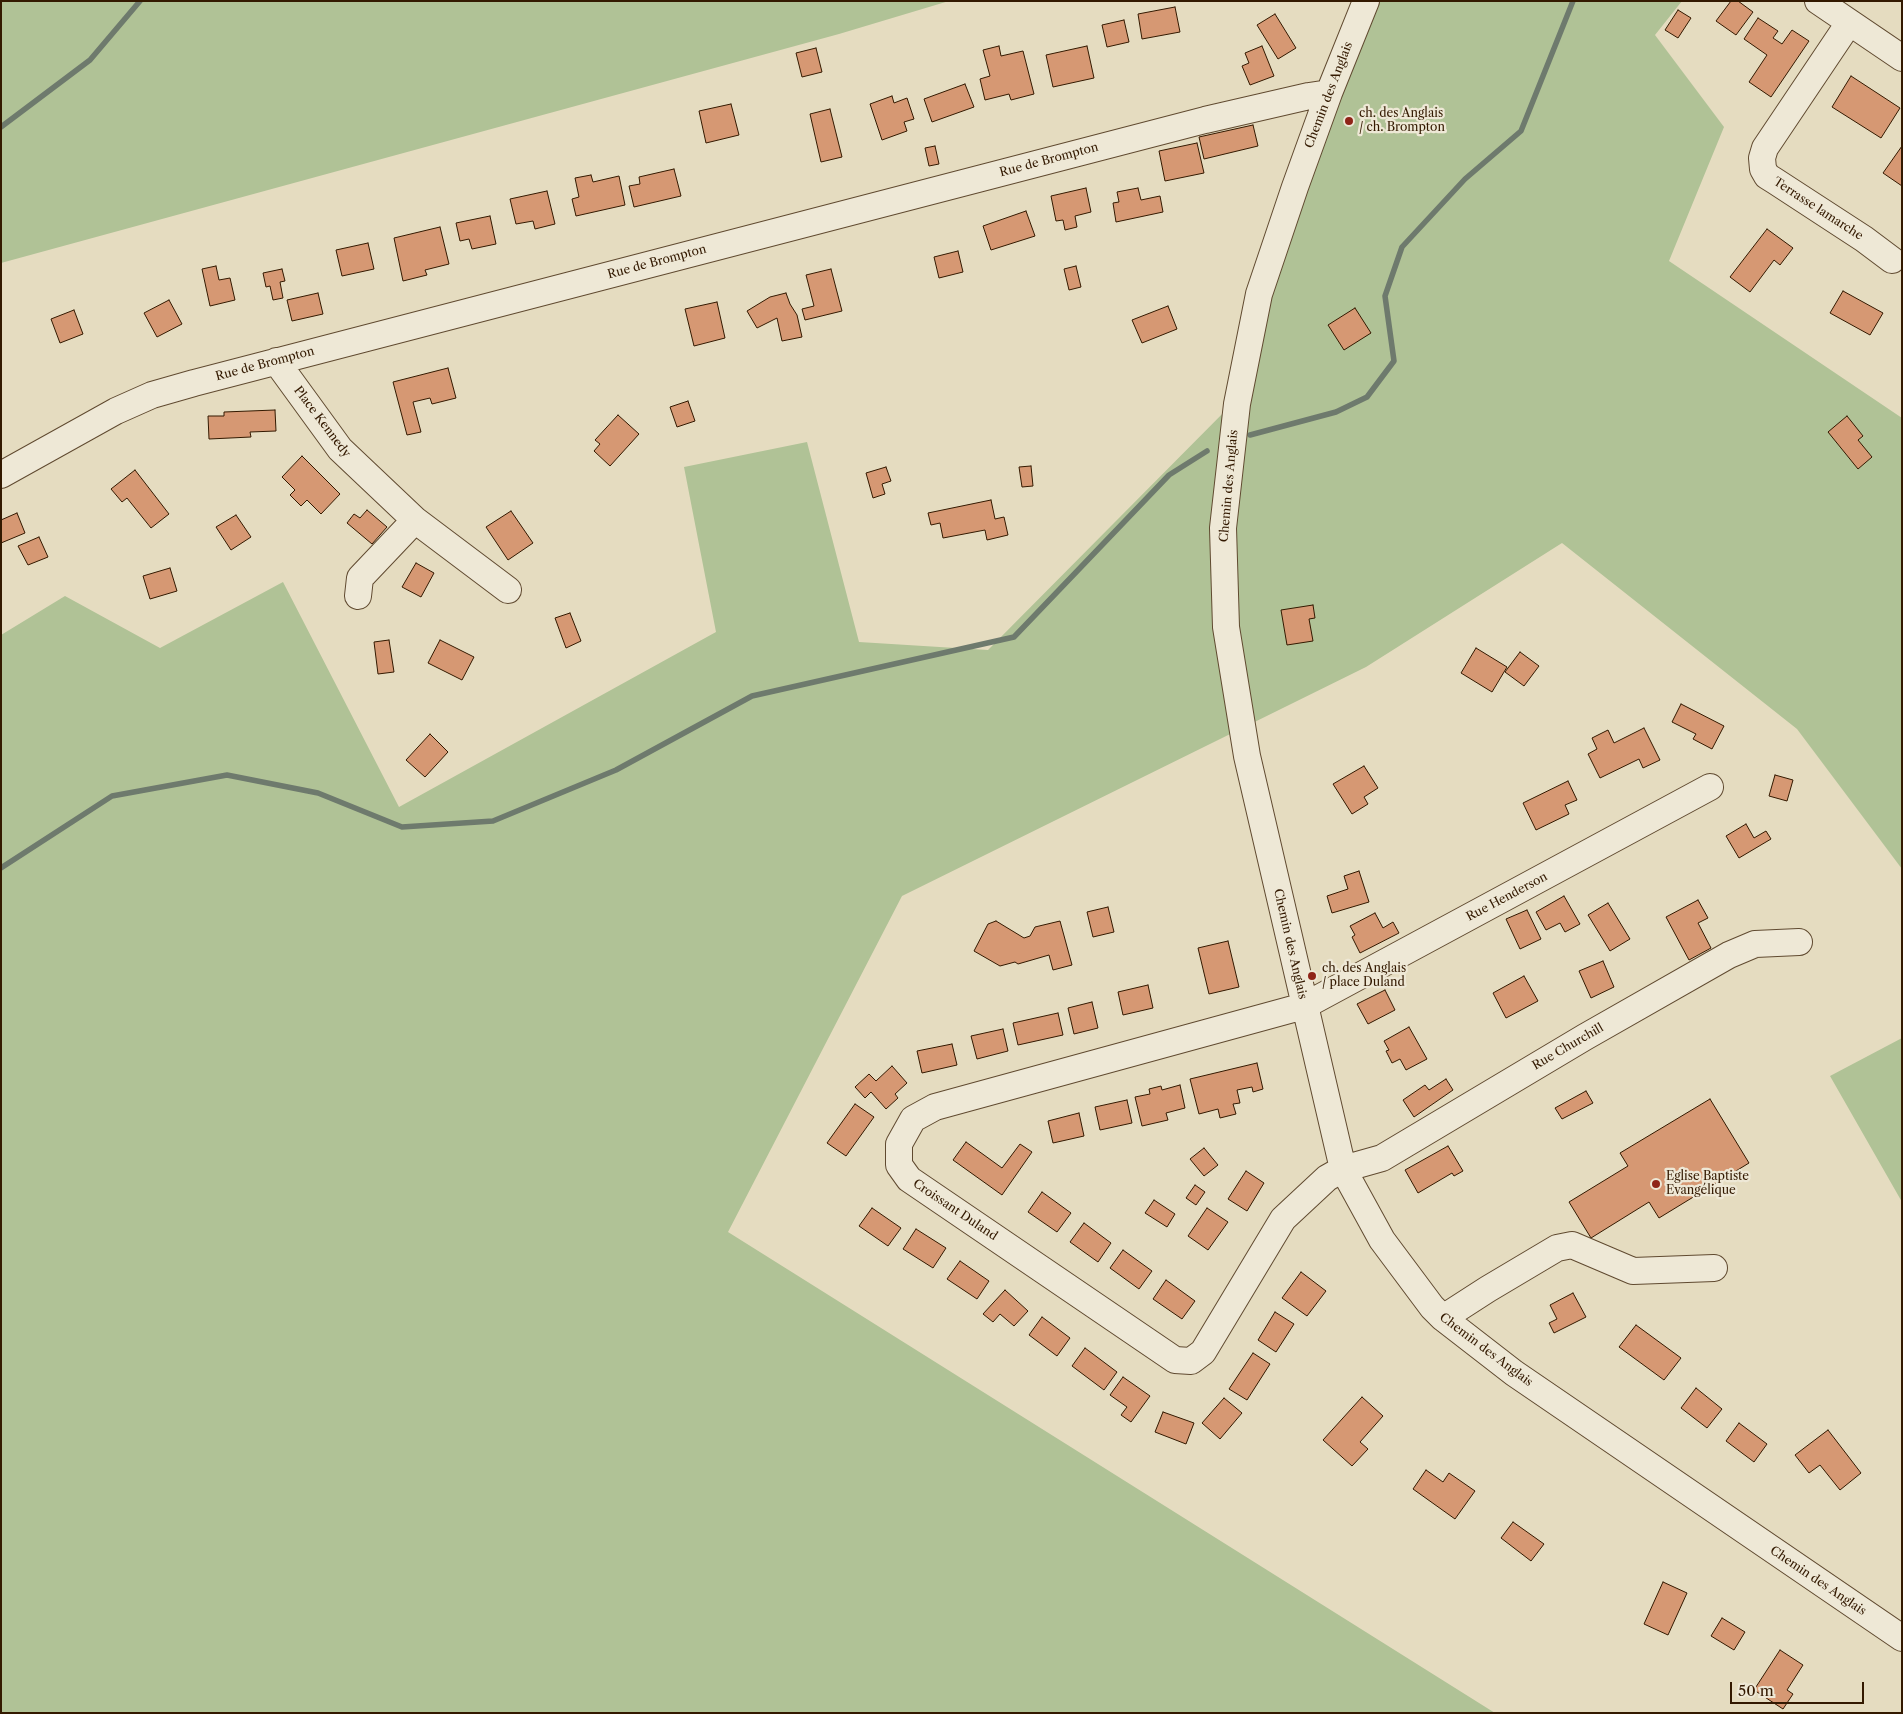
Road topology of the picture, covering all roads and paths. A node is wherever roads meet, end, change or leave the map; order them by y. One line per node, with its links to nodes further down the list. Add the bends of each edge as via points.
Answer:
1 (1366, 1): 5 (street, Chemin des Anglais)
2 (1818, 1): 3 (street)
3 (1848, 23): 4 (street); 6 (street, Terrasse lamarche, via 1765,148 1763,169 1774,182)
4 (1902, 58)
5 (1329, 93): 7 (street, Rue de Brompton, via 1196,122); 14 (street, Chemin des Anglais, via 1259,294 1237,404 1223,528 1226,627 1234,680 1247,756)
6 (1892, 260)
7 (276, 361): 8 (street, Rue de Brompton, via 152,395 116,411); 9 (street, Place Kennedy, via 340,449)
8 (1, 475)
9 (415, 520): 10 (street, Place Kennedy); 11 (street, via 360,578)
10 (508, 590)
11 (358, 596)
12 (1710, 787): 14 (street, Rue Henderson)
13 (1798, 942): 15 (street, Rue Churchill, via 1755,944 1729,955 1382,1158)
14 (1304, 1006): 15 (street, Chemin des Anglais); 15 (street, Croissant Duland, via 935,1107 913,1119 899,1144 898,1165 909,1179 1167,1354 1176,1360 1192,1361 1203,1352 1283,1219 1327,1178)
15 (1343, 1169): 17 (street, Chemin des Anglais, via 1382,1240)
16 (1714, 1268): 17 (street, via 1633,1271 1572,1245 1548,1253)
17 (1443, 1318): 18 (street, Chemin des Anglais, via 1514,1373)
18 (1902, 1638)

